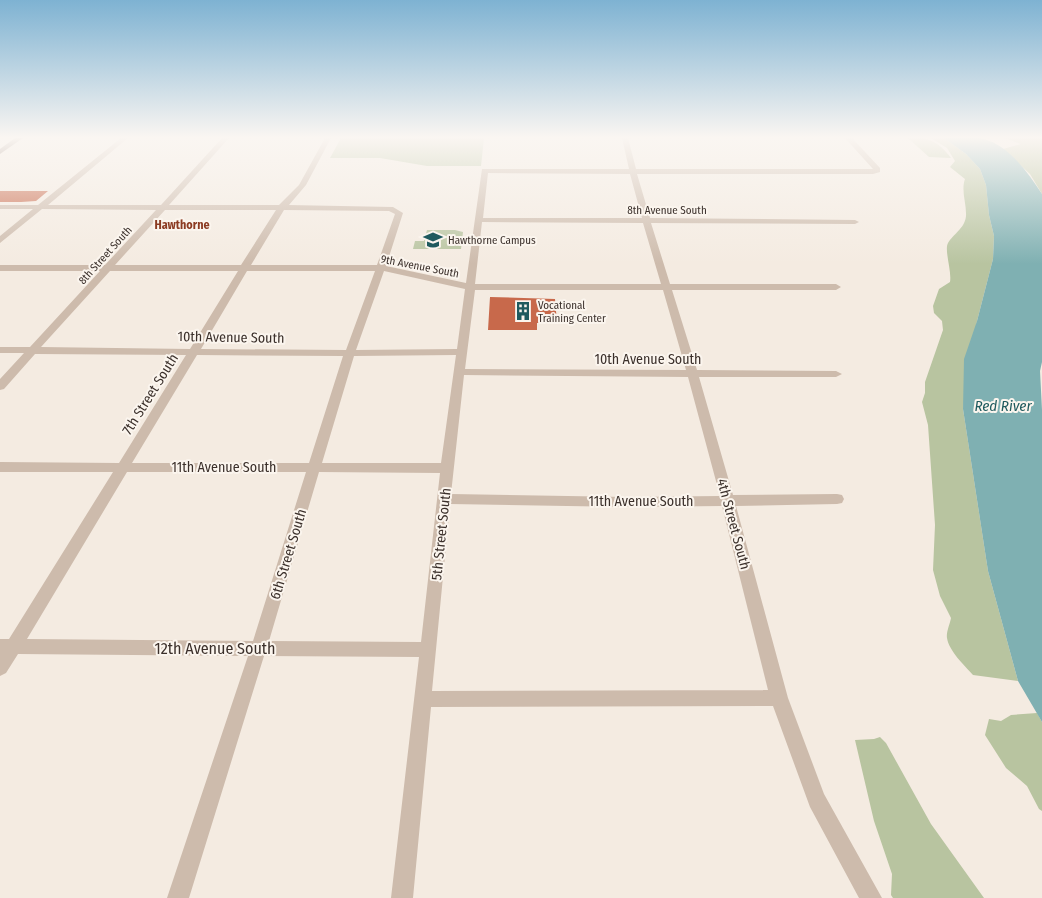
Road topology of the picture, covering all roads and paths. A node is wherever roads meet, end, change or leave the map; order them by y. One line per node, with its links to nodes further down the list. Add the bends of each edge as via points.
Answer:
1 (74, 180): 7 (street)
2 (188, 180): 8 (street, 8th Street South)
3 (304, 180): 9 (street, 7th Street South)
4 (484, 180): 10 (street, 5th Street South)
5 (634, 180): 11 (street, 4th Street South)
6 (0, 206): 7 (street)
7 (41, 207): 8 (street); 13 (street)
8 (163, 208): 9 (street); 16 (street, 8th Street South)
9 (281, 208): 15 (street, 6th Street South, via 396,210 398,213); 17 (street, 7th Street South)
10 (478, 220): 11 (street, 8th Avenue South); 19 (street, 5th Street South)
11 (646, 221): 12 (street, 8th Avenue South); 18 (street, 4th Street South)
12 (854, 222)
13 (0, 240)
14 (0, 268): 16 (street, 9th Avenue South)
15 (381, 268): 17 (street, 9th Avenue South); 19 (street, 9th Avenue South); 25 (street, 6th Street South)
16 (108, 269): 17 (street, 9th Avenue South); 22 (street, 8th Street South)
17 (245, 269): 23 (street, 7th Street South)
18 (666, 286): 19 (street, 9th Avenue South); 20 (street, 9th Avenue South); 27 (street, 4th Street South)
19 (471, 287): 24 (street, 5th Street South)
20 (836, 287)
21 (0, 350): 22 (street, 10th Avenue South)
22 (33, 350): 23 (street, 10th Avenue South); 29 (street, 8th Street South)
23 (194, 351): 25 (street, 10th Avenue South); 31 (street, 7th Street South)
24 (462, 352): 25 (street, 10th Avenue South); 26 (street, 5th Street South)
25 (350, 353): 32 (street, 6th Street South)
26 (460, 372): 27 (street, 10th Avenue South); 33 (street, 5th Street South)
27 (692, 374): 28 (street, 10th Avenue South); 36 (street, 4th Street South)
28 (836, 374)
29 (0, 386)
30 (0, 467): 31 (street, 11th Avenue South)
31 (123, 467): 32 (street, 11th Avenue South); 37 (street, 7th Street South)
32 (315, 468): 33 (street, 11th Avenue South); 38 (street, 6th Street South)
33 (447, 468): 34 (street, 5th Street South)
34 (444, 499): 36 (street, 11th Avenue South); 39 (street, 5th Street South)
35 (837, 499): 36 (street, 11th Avenue South)
36 (728, 500): 41 (street, 4th Street South)
37 (7, 646): 38 (street, 12th Avenue South); 40 (street, 7th Street South)
38 (259, 648): 39 (street, 12th Avenue South); 43 (street, 6th Street South)
39 (429, 650): 42 (street, 5th Street South)
40 (0, 668)
41 (779, 698): 42 (street); 45 (street, 4th Street South, via 817,800)
42 (423, 699): 44 (street, 5th Street South)
43 (178, 898)
44 (402, 898)
45 (871, 898)

